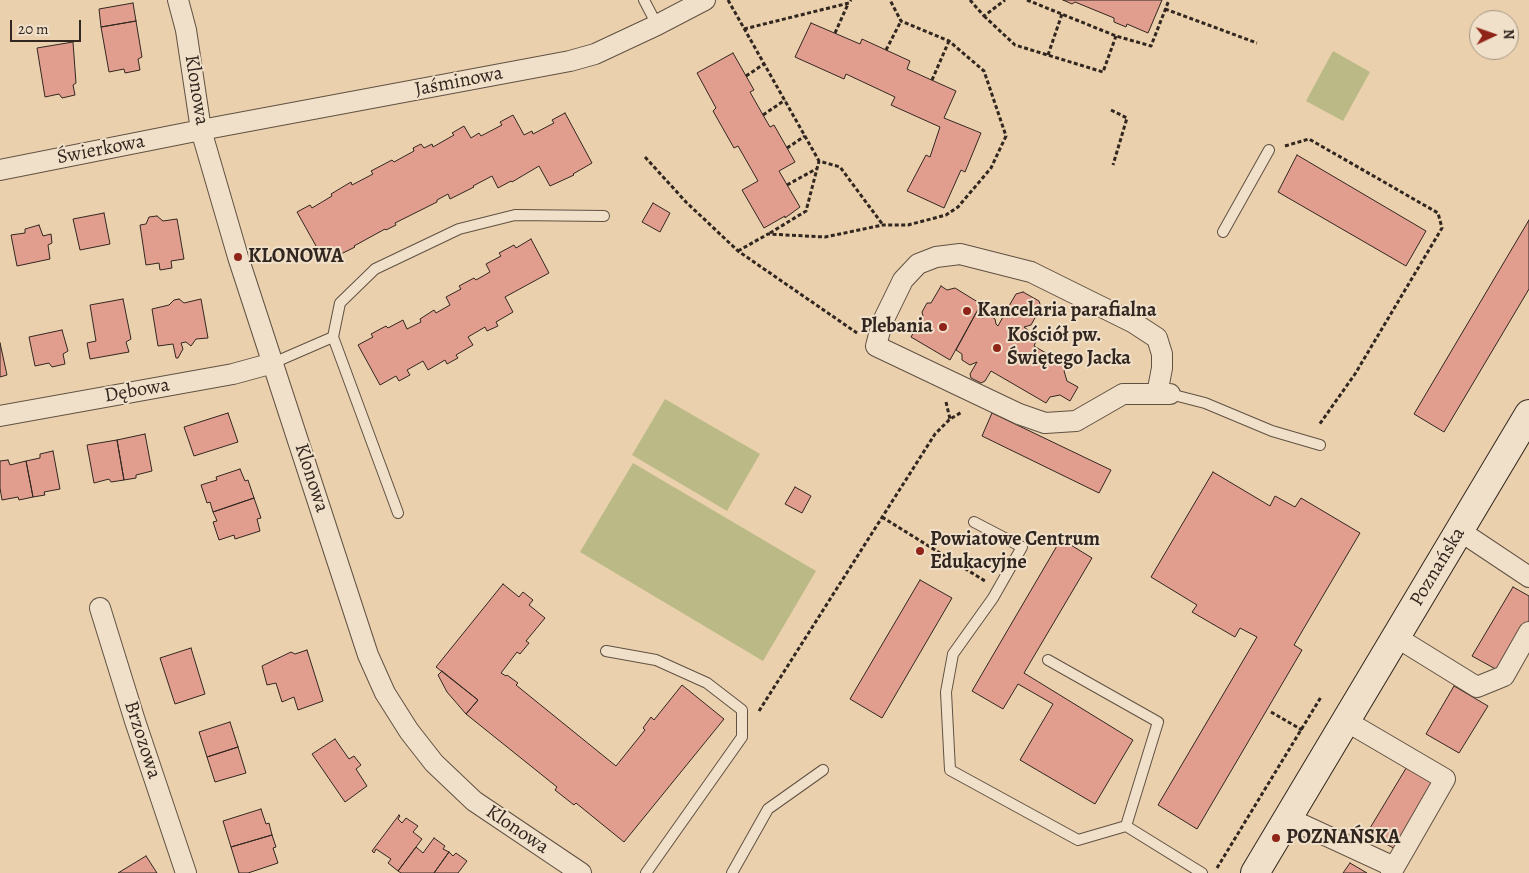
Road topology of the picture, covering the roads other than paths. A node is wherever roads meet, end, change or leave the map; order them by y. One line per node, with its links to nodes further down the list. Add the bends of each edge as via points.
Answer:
1 (178, 0): 5 (street, Klonowa, via 186,30)
2 (644, 0): 4 (lane)
3 (705, 0): 4 (street, Jaśminowa)
4 (657, 25): 5 (street, Jaśminowa, via 596,54 570,61)
5 (201, 130): 7 (street, Świerkowa); 11 (street, Klonowa)
6 (1269, 150): 9 (lane)
7 (0, 170)
8 (604, 216): 10 (lane, via 515,215 459,229 375,269 340,303)
9 (1223, 232)
10 (333, 338): 11 (lane); 16 (lane)
11 (273, 362): 14 (street, Dębowa, via 233,374); 31 (street, Klonowa, via 368,654 385,693 434,763 474,801)
12 (1164, 394): 12 (street, via 1162,354 1157,338 1134,322 1031,272 960,254 936,257 918,264 903,280 882,323 876,346 1019,414 1045,423 1076,421 1123,394); 15 (lane, via 1205,403)
13 (1529, 414): 18 (street, Poznańska)
14 (0, 416)
15 (1320, 445)
16 (398, 513)
17 (974, 522): 28 (lane, via 1022,548 953,654 946,692 950,770 1078,840)
18 (1460, 531): 19 (street); 22 (street, Poznańska)
19 (1529, 577)
20 (100, 608): 30 (street, Brzozowa)
21 (1529, 632): 22 (street, via 1504,676 1477,687)
22 (1396, 637): 25 (street, Poznańska)
23 (606, 651): 32 (lane, via 656,660 707,683 742,710 742,737)
24 (1048, 660): 28 (lane, via 1158,722)
25 (1346, 720): 27 (street, Poznańska); 29 (street, via 1445,779)
26 (823, 770): 33 (lane, via 768,809)
27 (1288, 818): 29 (street); 35 (street, Poznańska)
28 (1126, 826): 34 (lane)
29 (1392, 870)
30 (186, 873)
31 (581, 873)
32 (646, 873)
33 (732, 873)
34 (1202, 873)
35 (1255, 873)

